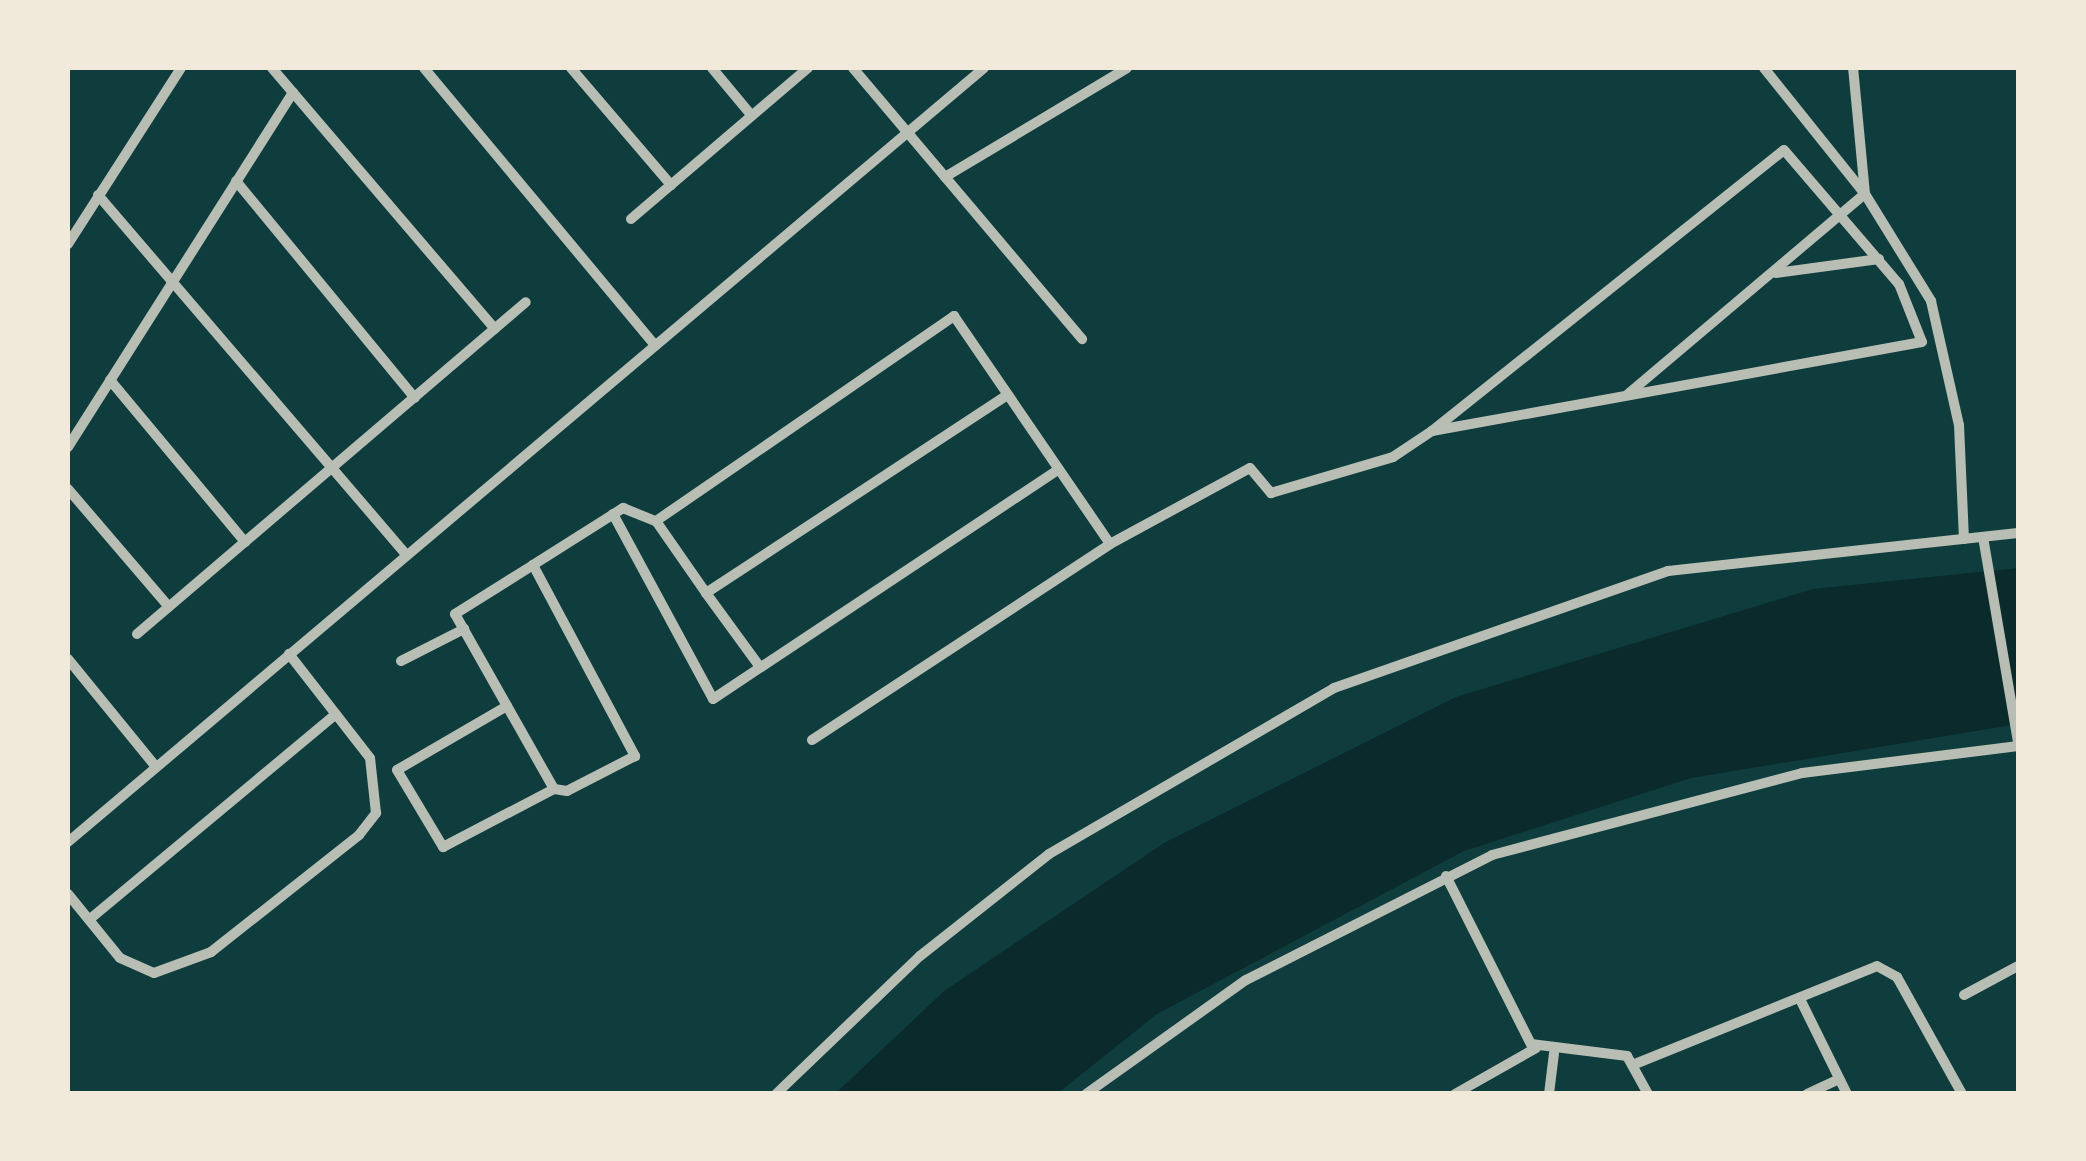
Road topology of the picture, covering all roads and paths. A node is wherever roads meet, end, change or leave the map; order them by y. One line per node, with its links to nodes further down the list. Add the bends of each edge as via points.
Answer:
1 (181, 68): 19 (street)
2 (272, 68): 12 (street)
3 (424, 68): 29 (street)
4 (571, 68): 17 (street)
5 (712, 68): 13 (street)
6 (808, 68): 13 (street)
7 (853, 68): 14 (street)
8 (984, 68): 14 (street)
9 (1128, 68): 15 (street)
10 (1764, 68): 18 (street)
11 (1853, 68): 18 (street)
12 (293, 92): 16 (street); 27 (street)
13 (752, 116): 17 (street)
14 (908, 132): 15 (street); 29 (street)
15 (945, 177): 28 (street)
16 (236, 181): 25 (street); 33 (street)
17 (671, 185): 20 (street)
18 (1865, 194): 21 (street); 43 (street, via 1931,301 1946,347)
19 (98, 195): 22 (street); 25 (street)
20 (631, 218)
21 (1842, 219): 23 (street); 24 (street); 34 (street, via 1784,150)
22 (68, 244)
23 (1879, 259): 24 (street); 32 (street, via 1922,342)
24 (1776, 273): 32 (street)
25 (174, 280): 30 (street); 36 (street)
26 (526, 302): 27 (street)
27 (495, 329): 33 (street)
28 (1082, 339)
29 (656, 345): 46 (street)
30 (110, 380): 35 (street); 44 (street)
31 (1008, 395): 37 (street); 40 (street, via 954,316); 48 (street)
32 (1625, 396): 34 (street)
33 (415, 398): 36 (street)
34 (1432, 431): 45 (street, via 1393,457 1271,493 1250,468)
35 (68, 447)
36 (332, 468): 44 (street); 46 (street)
37 (1059, 469): 45 (street); 55 (street)
38 (68, 489): 49 (street)
39 (613, 514): 40 (street, via 623,508); 47 (street); 55 (street, via 712,699)
40 (656, 521): 48 (street)
41 (2018, 533): 42 (street)
42 (1983, 537): 43 (street); 59 (street)
43 (1964, 540): 73 (street, via 1668,571 1334,688 1049,854 920,956)
44 (246, 542): 49 (street)
45 (1110, 544): 58 (street)
46 (407, 555): 52 (street)
47 (532, 565): 50 (street, via 455,614); 61 (street, via 635,756 567,791)
48 (706, 593): 55 (street)
49 (169, 607): 51 (street)
50 (464, 628): 54 (street); 56 (street)
51 (137, 634)
52 (290, 654): 57 (street); 60 (street)
53 (68, 659): 60 (street)
54 (401, 661)
55 (760, 667)
56 (507, 706): 61 (street); 61 (street, via 397,770 442,847)
57 (336, 714): 65 (street); 65 (street, via 370,758 376,786 376,813 360,836 190,964 140,971)
58 (812, 740)
59 (2018, 744): 63 (street, via 1690,796)
60 (156, 767): 62 (street)
61 (554, 788)
62 (68, 842)
63 (1446, 876): 69 (street); 74 (street, via 1246,980)
64 (68, 894): 65 (street)
65 (90, 919)
66 (2018, 966): 67 (street)
67 (1964, 995)
68 (1801, 1001): 71 (street); 72 (street); 80 (street, via 1889,968)
69 (1536, 1048): 70 (street); 75 (street)
70 (1554, 1053): 71 (street); 76 (street)
71 (1636, 1064): 77 (street)
72 (1839, 1079): 78 (street); 79 (street)
73 (776, 1094)
74 (1086, 1094)
75 (1454, 1094)
76 (1549, 1094)
77 (1648, 1094)
78 (1806, 1094)
79 (1847, 1094)
80 (1962, 1094)

